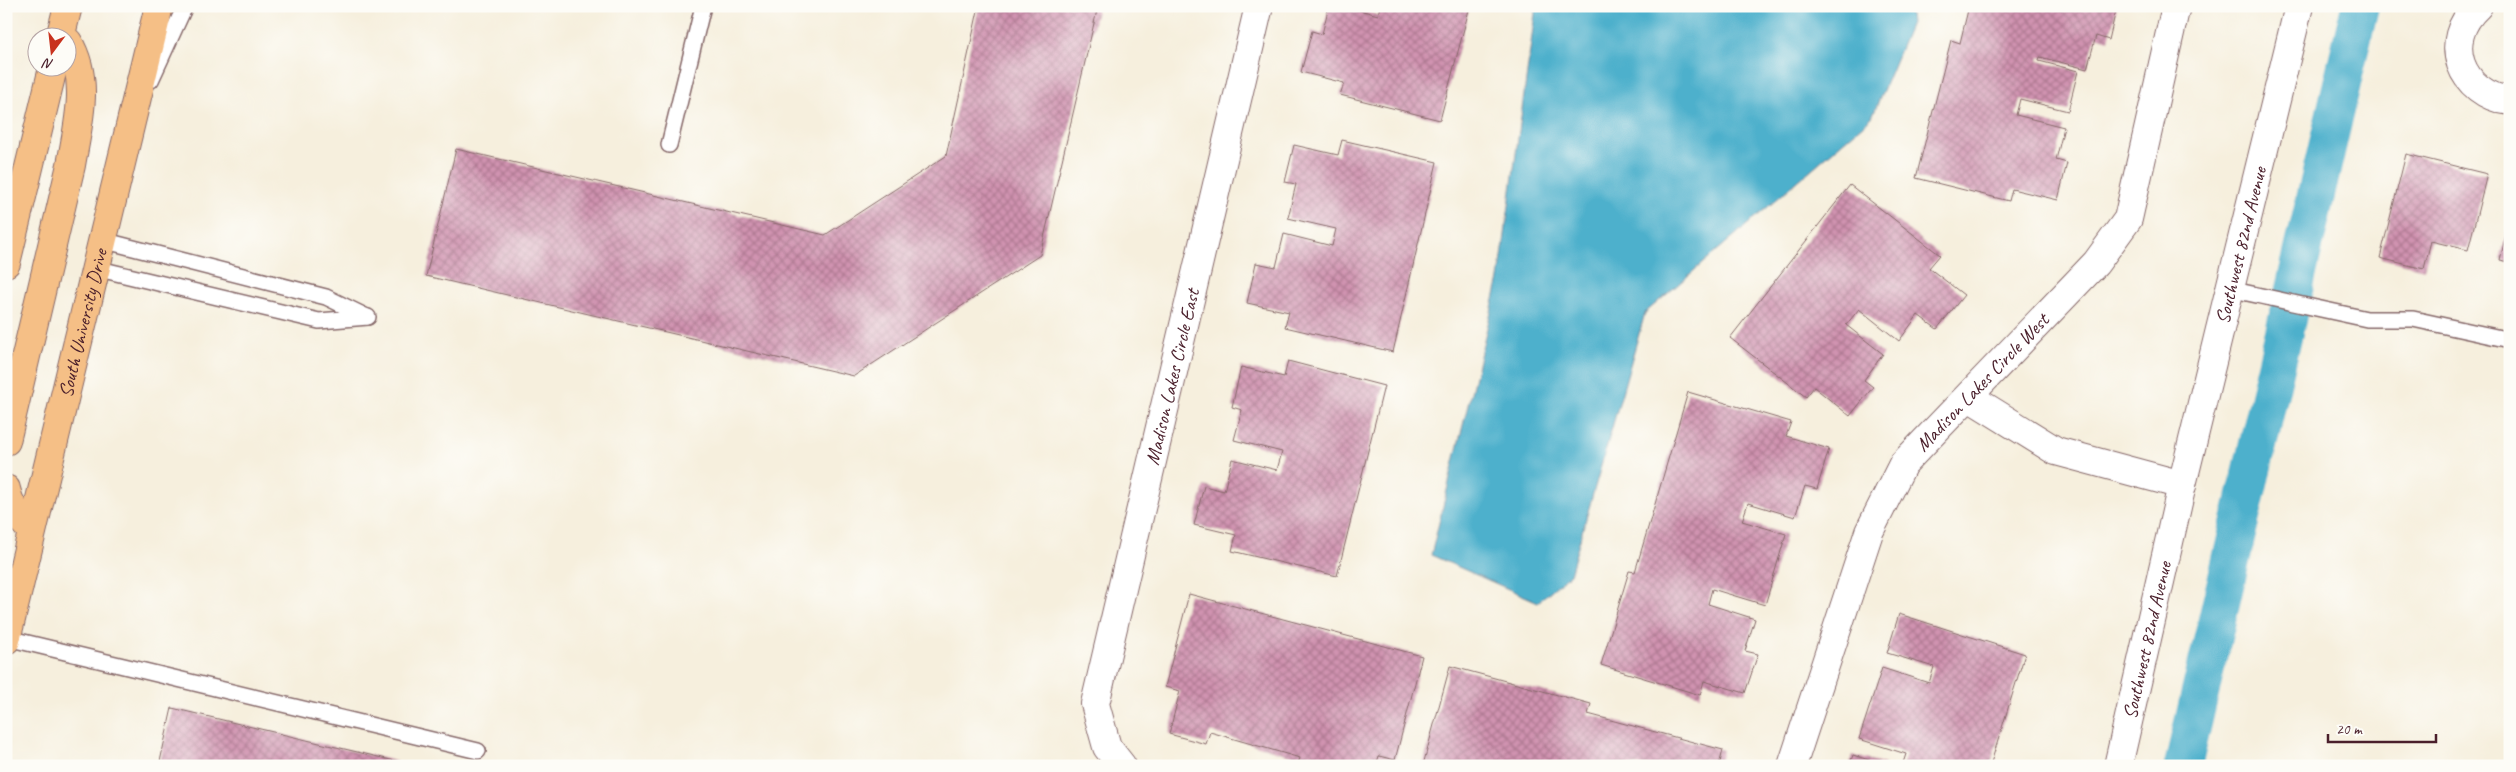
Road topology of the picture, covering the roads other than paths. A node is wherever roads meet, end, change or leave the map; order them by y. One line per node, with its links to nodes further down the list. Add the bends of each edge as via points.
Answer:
1 (68, 6): 10 (main road)
2 (138, 6): 11 (main road)
3 (159, 6): 11 (main road, South University Drive)
4 (185, 6): 15 (lane)
5 (703, 6): 16 (lane)
6 (1259, 6): 29 (street, Madison Lakes Circle East, via 1095,704)
7 (2176, 6): 22 (street, Madison Lakes Circle West, via 2128,219 2096,263)
8 (2299, 6): 20 (street, Southwest 82nd Avenue)
9 (2478, 6): 14 (street, via 2461,29 2458,46 2460,64 2468,79 2481,91 2496,99)
10 (65, 28)
11 (144, 62): 15 (main road, South University Drive)
12 (78, 70): 23 (main road, via 82,85 71,165)
13 (51, 78): 18 (main road)
14 (2510, 101)
15 (128, 132): 17 (main road, South University Drive)
16 (669, 145)
17 (102, 240): 19 (main road, South University Drive); 19 (lane, via 326,297 368,317 319,321)
18 (6, 264)
19 (95, 268): 26 (main road, South University Drive)
20 (2229, 289): 21 (lane, via 2367,319 2413,320); 24 (street, Southwest 82nd Avenue)
21 (2510, 340)
22 (1970, 396): 24 (street, via 2056,451); 30 (street, Madison Lakes Circle West, via 1902,464 1869,532)
23 (6, 441)
24 (2182, 485): 31 (street, Southwest 82nd Avenue)
25 (6, 489): 26 (main road, via 7,497 22,522)
26 (32, 530): 27 (main road, South University Drive)
27 (7, 639): 28 (lane)
28 (478, 751)
29 (1114, 756)
30 (1792, 766)
31 (2118, 766)

